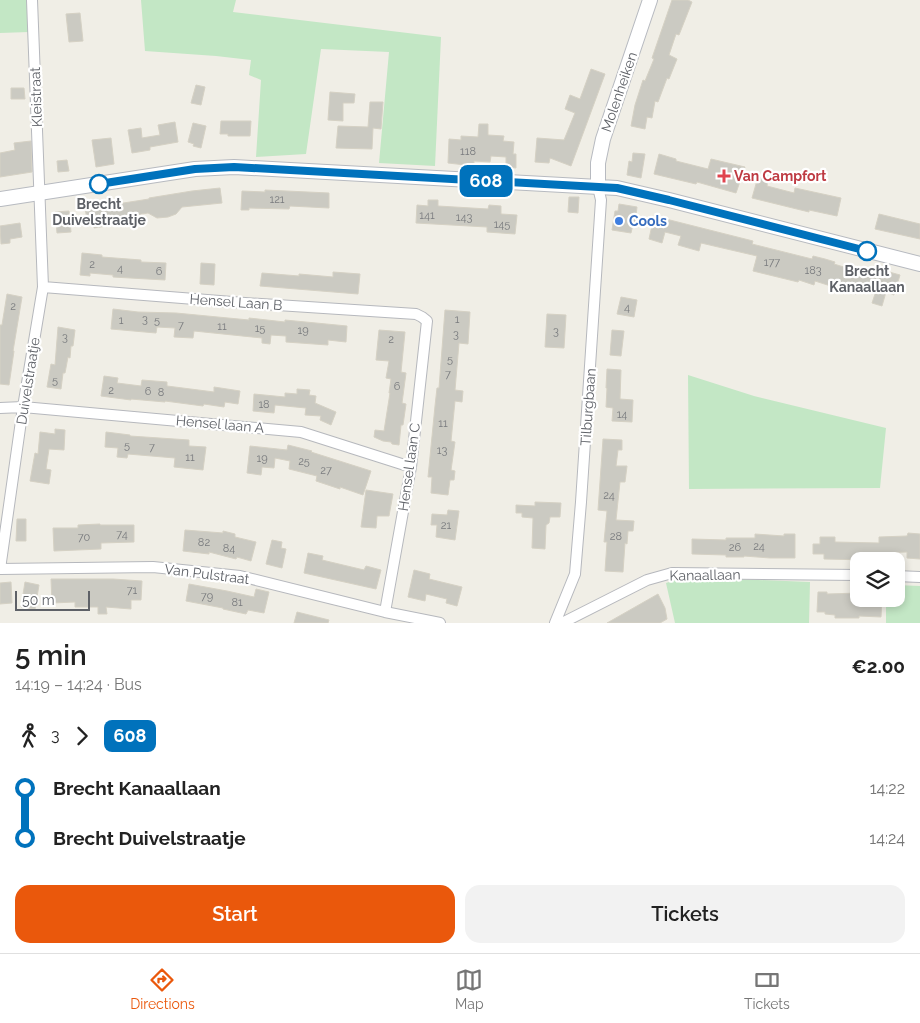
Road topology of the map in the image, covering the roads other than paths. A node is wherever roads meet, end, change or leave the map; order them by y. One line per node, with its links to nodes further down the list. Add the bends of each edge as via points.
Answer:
1 (32, 0): 4 (street, Kleistraat)
2 (650, 0): 3 (main road, Molenheiken, via 603,138)
3 (598, 187): 4 (main road, via 234,167 195,169); 6 (main road, via 669,200); 18 (street, Tilburgbaan, via 600,219 575,574)
4 (40, 193): 5 (main road); 7 (street, Duivelstraatje)
5 (0, 199)
6 (920, 264)
7 (43, 287): 8 (street, Hensel Laan B, via 416,314); 9 (street, Duivelstraatje)
8 (427, 321): 11 (street, Hensel laan C)
9 (23, 407): 10 (street, Hensel laan A); 11 (street, Hensel laan A, via 301,432); 12 (street, Duivelstraatje)
10 (0, 408)
11 (411, 467): 16 (street, Hensel laan C)
12 (0, 569): 16 (street, Van Pulstraat, via 152,567 240,576)
13 (850, 575): 19 (street, Kanaallaan, via 672,574 647,580)
14 (905, 576): 15 (street)
15 (920, 577)
16 (385, 612): 17 (street, Van Pulstraat)
17 (440, 623)
18 (555, 623)
19 (562, 623)

